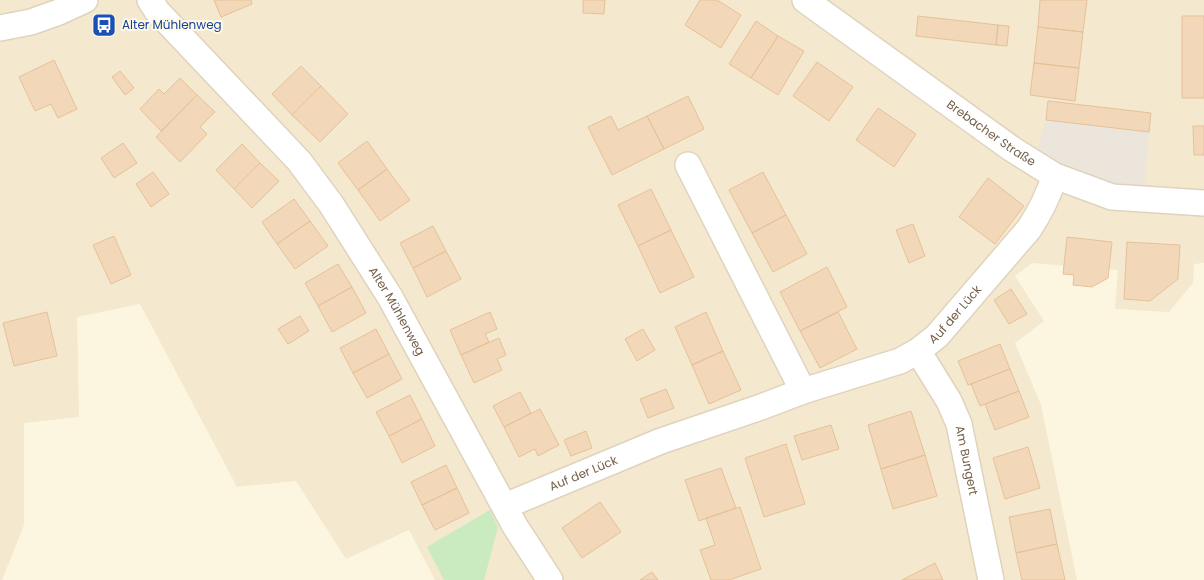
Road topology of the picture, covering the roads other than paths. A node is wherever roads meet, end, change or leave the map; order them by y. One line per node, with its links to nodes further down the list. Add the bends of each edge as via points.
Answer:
1 (85, 0): 4 (street, via 30,22)
2 (150, 0): 10 (street, Alter Mühlenweg, via 299,161 331,204 390,298)
3 (805, 0): 6 (street, Brebacher Straße, via 1012,150)
4 (0, 28)
5 (688, 165): 9 (street)
6 (1055, 176): 7 (street, Brebacher Straße, via 1112,197); 8 (street, Auf der Lück, via 1039,216 1029,229 937,336)
7 (1204, 203)
8 (918, 351): 9 (street, Auf der Lück, via 900,361); 12 (street, Am Bungert, via 949,401 959,424)
9 (803, 391): 10 (street, Auf der Lück, via 661,441)
10 (505, 506): 11 (street, Alter Mühlenweg)
11 (550, 580)
12 (991, 580)

